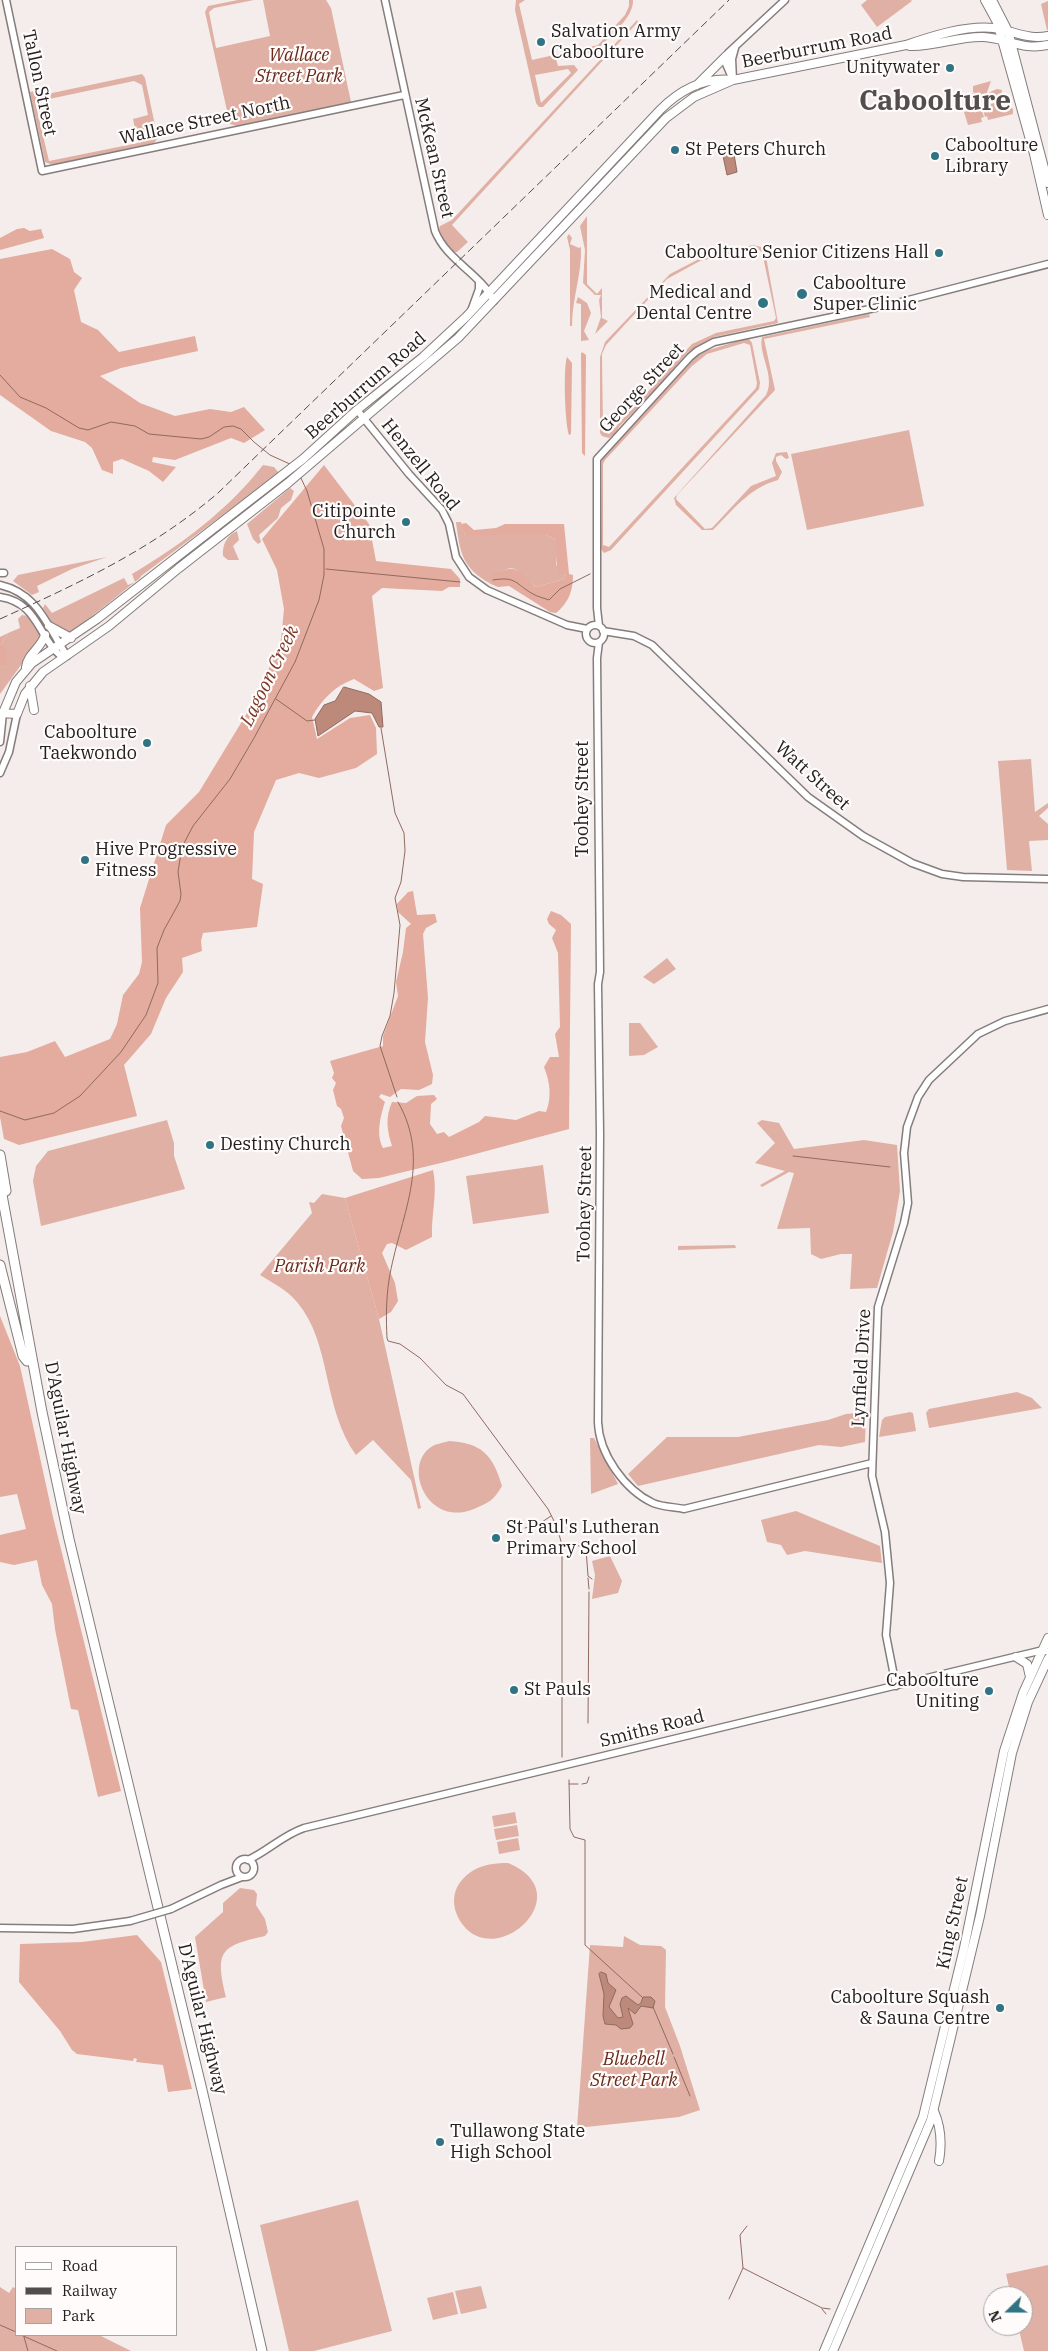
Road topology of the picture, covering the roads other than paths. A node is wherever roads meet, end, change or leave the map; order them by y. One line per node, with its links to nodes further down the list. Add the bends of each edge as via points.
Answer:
1 (6, 0): 18 (street, Tallon Street)
2 (385, 0): 17 (street, McKean Street)
3 (785, 0): 13 (street)
4 (984, 0): 6 (main road)
5 (992, 0): 7 (main road)
6 (999, 29): 7 (main road, Beerburrum Road); 9 (main road); 11 (main road, Beerburrum Road, via 970,29)
7 (1008, 31): 8 (main road, Beerburrum Road, via 1032,38); 10 (main road)
8 (1048, 36)
9 (1002, 41): 10 (main road, Beerburrum Road); 11 (main road, Beerburrum Road, via 973,37 926,46); 20 (main road)
10 (1012, 44): 12 (main road, Beerburrum Road, via 1025,47); 19 (main road)
11 (906, 45): 15 (main road, Beerburrum Road)
12 (1048, 45)
13 (735, 48): 14 (street); 15 (street)
14 (726, 56): 15 (street, via 728,72); 16 (main road)
15 (733, 80): 16 (main road, Beerburrum Road, via 716,79); 24 (main road, Beerburrum Road, via 694,97 666,118)
16 (697, 85): 23 (main road, Beerburrum Road, via 676,96 660,110)
17 (404, 95): 18 (street, Wallace Street North); 22 (street, McKean Street, via 435,231 446,250)
18 (42, 172)
19 (1048, 183)
20 (1048, 215)
21 (1048, 264): 28 (street, George Street, via 889,305 714,342 690,357)
22 (479, 281): 23 (street, McKean Street); 25 (street)
23 (490, 292): 24 (street, McKean Street); 25 (main road, Beerburrum Road)
24 (494, 301): 27 (main road, Beerburrum Road, via 429,364)
25 (471, 312): 26 (main road, Beerburrum Road, via 423,357)
26 (357, 410): 27 (street, Henzell Road); 35 (main road, Beerburrum Road, via 282,476)
27 (363, 418): 32 (street, Henzell Road, via 442,510 449,524 456,557 469,577 488,590); 37 (main road, Beerburrum Road, via 288,483)
28 (607, 446): 33 (street, Toohey Street, via 596,463)
29 (0, 585): 31 (street, via 28,598)
30 (0, 596): 34 (street, via 14,600 29,611)
31 (48, 626): 35 (main road); 36 (street)
32 (586, 632): 33 (street, Henzell Road); 33 (street, Watt Street)
33 (598, 634): 46 (street, Watt Street, via 634,636 652,645 808,797 846,826 912,863 942,874); 54 (street, Toohey Street, via 598,1422 602,1446 623,1478 641,1496 655,1504 684,1509)
34 (45, 635): 36 (street); 38 (main road, via 27,662)
35 (70, 638): 36 (main road, Beerburrum Road)
36 (56, 647): 37 (street); 38 (main road, Beerburrum Road)
37 (65, 657): 39 (main road, Beerburrum Road)
38 (26, 669): 40 (main road, Beerburrum Road)
39 (30, 686): 42 (main road); 43 (main road, Beerburrum Road)
40 (4, 698): 41 (main road, Beerburrum Road)
41 (2, 710): 43 (main road); 44 (street)
42 (34, 710)
43 (18, 711): 45 (street, via 9,752)
44 (0, 742)
45 (0, 773)
46 (1048, 879)
47 (1048, 1010): 54 (street, Lynfield Drive, via 1005,1021 978,1034 929,1080 909,1117 904,1153 908,1204 878,1307)
48 (0, 1155): 51 (highway, via 16,1248)
49 (0, 1184): 51 (highway, D'Aguilar Highway)
50 (0, 1198): 53 (highway, D'Aguilar Highway)
51 (14, 1257): 61 (highway, D'Aguilar Highway, via 50,1452)
52 (0, 1265): 53 (highway)
53 (27, 1361): 61 (highway, D'Aguilar Highway, via 78,1595)
54 (872, 1463): 60 (street, Lynfield Drive, via 887,1548 890,1583 886,1635)
55 (1048, 1638): 56 (main road, King Street)
56 (1045, 1651): 57 (street, Smiths Road); 59 (main road, King Street)
57 (1016, 1657): 59 (main road, via 1026,1663); 60 (street, Smiths Road)
58 (1048, 1659): 69 (main road, King Street, via 1028,1702 1012,1753 978,1926)
59 (1030, 1677): 72 (main road, King Street, via 1004,1750 966,1939 923,2116)
60 (896, 1686): 62 (street, Smiths Road, via 304,1828 288,1834)
61 (105, 1697): 71 (highway, D'Aguilar Highway, via 202,2090)
62 (267, 1850): 63 (street, Smiths Road); 65 (street, Smiths Road)
63 (248, 1860): 64 (street, via 240,1860); 65 (street)
64 (235, 1868): 66 (street); 67 (street)
65 (254, 1869): 66 (street, via 250,1876)
66 (242, 1878): 67 (street)
67 (221, 1884): 68 (street, bridge, via 171,1909 130,1922 73,1929)
68 (0, 1928)
69 (934, 2111): 70 (main road, via 942,2146); 73 (main road, King Street)
70 (939, 2161)
71 (262, 2351)
72 (824, 2351)
73 (833, 2351)

